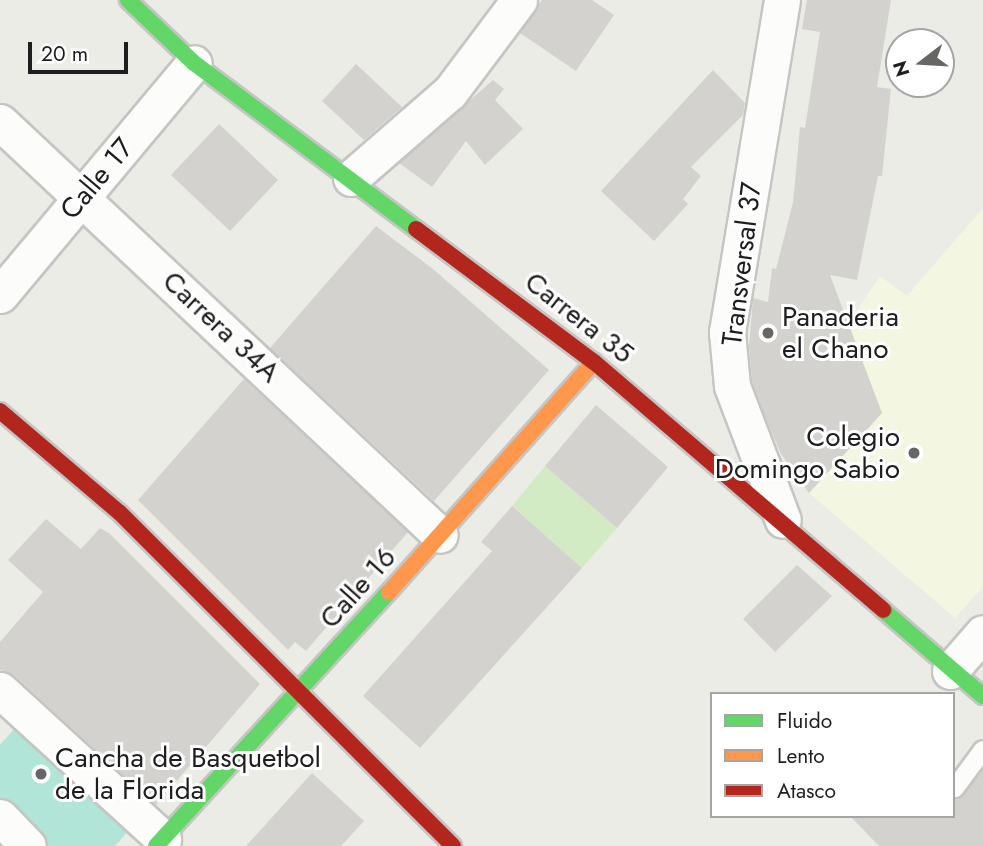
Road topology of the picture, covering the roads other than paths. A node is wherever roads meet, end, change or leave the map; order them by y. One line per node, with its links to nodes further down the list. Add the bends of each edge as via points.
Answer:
1 (128, 0): 4 (street, Carrera 35)
2 (519, 0): 6 (street, via 457,85)
3 (782, 0): 11 (street, Transversal 37, via 727,332 732,386)
4 (194, 63): 6 (street, Carrera 35); 7 (street, Calle 17)
5 (0, 122): 7 (street, Carrera 34A)
6 (351, 178): 9 (street, Carrera 35)
7 (82, 197): 8 (street, Calle 17); 12 (street, Carrera 34A)
8 (0, 295)
9 (594, 362): 11 (street, Carrera 35); 12 (street, Calle 16)
10 (0, 411): 16 (street, via 120,513)
11 (783, 520): 14 (street, Carrera 35)
12 (440, 535): 16 (street, Calle 16)
13 (983, 633): 14 (street)
14 (957, 685): 17 (street, Carrera 35)
15 (0, 690): 21 (street)
16 (300, 693): 21 (street, Calle 16); 23 (street)
17 (983, 696)
18 (983, 750): 19 (lane)
19 (955, 788)
20 (0, 817): 22 (street)
21 (160, 842)
22 (28, 846)
23 (453, 846)

